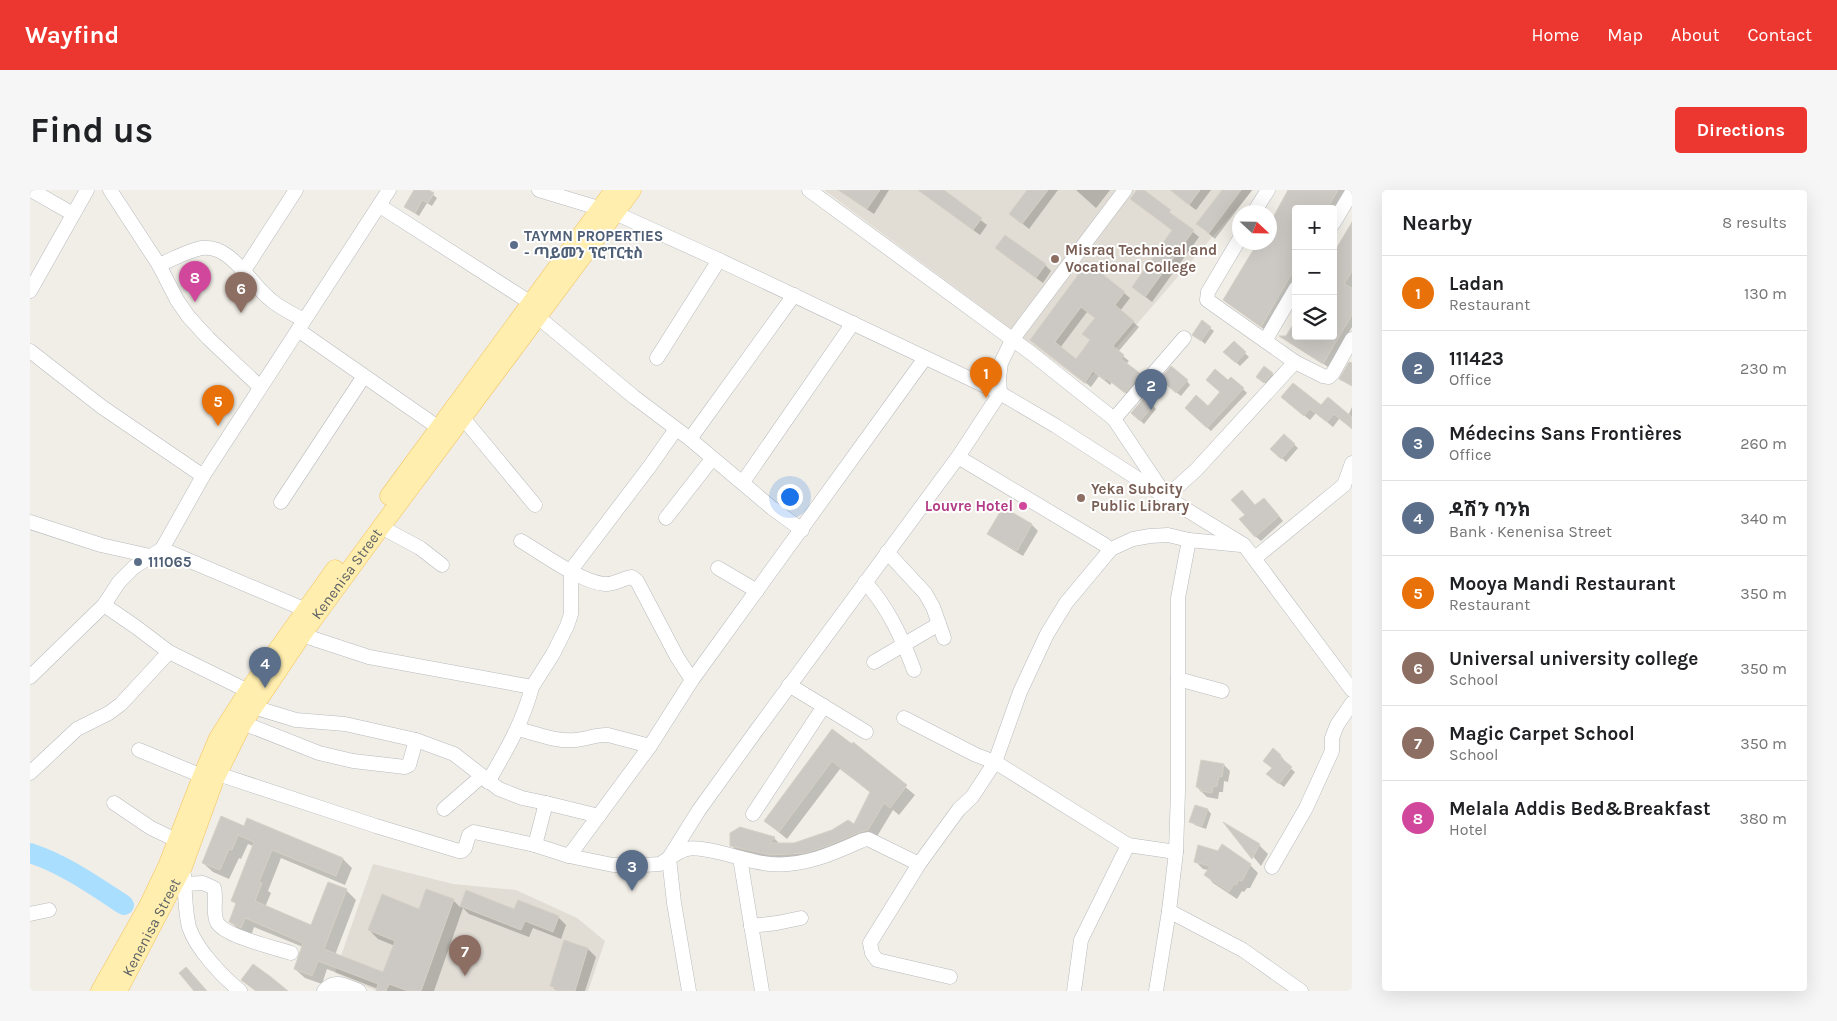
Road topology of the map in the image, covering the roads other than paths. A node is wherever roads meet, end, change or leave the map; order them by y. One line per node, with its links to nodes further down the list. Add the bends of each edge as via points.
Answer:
1 (31, 190): 16 (street)
2 (87, 190): 16 (street)
3 (110, 190): 20 (street)
4 (296, 190): 21 (street)
5 (389, 190): 14 (street)
6 (539, 190): 15 (street)
7 (614, 190): 15 (main road, Kenenisa Street)
8 (632, 190): 15 (main road, Kenenisa Street)
9 (809, 190): 29 (street)
10 (1125, 190): 29 (street)
11 (1268, 190): 13 (street)
12 (1352, 192): 17 (street)
13 (1258, 205)
14 (380, 206): 25 (street); 27 (street)
15 (608, 211): 19 (street); 25 (main road, Kenenisa Street)
16 (73, 214): 22 (street)
17 (1337, 217)
18 (1233, 250): 31 (street, via 1208,292 1208,300)
19 (719, 260): 23 (street); 33 (street)
20 (159, 265): 21 (street, via 202,248 223,251); 37 (street, via 188,316)
21 (243, 272): 27 (street)
22 (30, 291)
23 (794, 295): 26 (street); 43 (street)
24 (1292, 295): 31 (street)
25 (535, 310): 39 (main road, Kenenisa Street); 41 (main road, Kenenisa Street); 42 (street, via 634,397)
26 (853, 323): 34 (street); 48 (street)
27 (301, 325): 36 (street); 37 (street)
28 (1184, 338): 40 (street)
29 (1012, 340): 38 (street, via 1001,363); 40 (street)
30 (1352, 340): 35 (street, via 1329,377)
31 (1265, 341): 35 (street)
32 (30, 351): 47 (street, via 102,407)
33 (657, 358)
34 (925, 358): 38 (street); 56 (street)
35 (1295, 362): 50 (street, via 1196,470)
36 (364, 376): 41 (street); 51 (street)
37 (260, 387): 47 (street)
38 (1000, 393): 44 (street); 50 (street)
39 (463, 418): 52 (street); 55 (main road, Kenenisa Street)
40 (1114, 418): 50 (street)
41 (439, 428): 70 (main road, Kenenisa Street)
42 (676, 429): 43 (street); 66 (street)
43 (690, 439): 45 (street)
44 (958, 457): 59 (street); 61 (street)
45 (712, 459): 48 (street); 53 (street)
46 (1352, 463): 49 (street)
47 (202, 476): 62 (street)
48 (743, 482): 56 (street)
49 (1348, 485): 63 (street)
50 (1166, 497): 60 (street)
51 (281, 502)
52 (535, 505)
53 (666, 518)
54 (30, 522): 62 (street, via 101,545)
55 (381, 526): 64 (street); 72 (main road, Kenenisa Street)
56 (802, 530): 68 (street)
57 (1189, 540): 60 (street); 79 (street, via 1178,598); 95 (street, via 1168,535 1133,539 1111,549 1087,576 1048,634 1020,692)
58 (521, 541): 66 (street)
59 (1105, 545)
60 (1244, 545): 63 (street)
61 (887, 552): 67 (street); 71 (street, via 924,594)
62 (156, 553): 69 (street, via 134,567 119,582); 70 (street)
63 (1255, 558): 83 (street)
64 (442, 565)
65 (718, 568): 68 (street)
66 (571, 570): 80 (street, via 599,584 632,577 638,581); 82 (street, via 569,620)
67 (865, 582): 74 (street, via 878,596); 81 (street)
68 (757, 591): 80 (street)
69 (104, 605): 75 (street); 78 (street)
70 (306, 610): 85 (main road, Kenenisa Street)
71 (939, 624): 73 (street); 74 (street)
72 (302, 635): 82 (street, via 369,657); 85 (main road, Kenenisa Street)
73 (944, 638)
74 (904, 645): 76 (street); 77 (street)
75 (170, 652): 85 (street); 96 (street, via 121,704 77,729)
76 (874, 662)
77 (914, 670)
78 (30, 677)
79 (1178, 679): 84 (street); 107 (street)
80 (692, 680): 93 (street)
81 (789, 685): 87 (street); 109 (street, via 699,810)
82 (532, 687): 90 (street)
83 (1352, 690)
84 (1222, 691)
85 (251, 699): 89 (main road, Kenenisa Street); 92 (street, via 296,720 345,724); 97 (main road, Kenenisa Street, via 218,738)
86 (1352, 703): 112 (street, via 1336,725 1332,751 1306,808)
87 (824, 706): 91 (street); 102 (street)
88 (904, 718): 95 (street)
89 (243, 723): 92 (street, via 320,753 353,761 405,767 409,766); 97 (main road, Kenenisa Street)
90 (518, 729): 93 (street, via 564,740 608,734); 98 (street)
91 (866, 732)
92 (416, 740): 98 (street, via 454,754)
93 (650, 746): 103 (street)
94 (139, 750): 97 (street)
95 (995, 762): 105 (street); 111 (street)
96 (30, 773)
97 (210, 775): 104 (main road, Kenenisa Street); 106 (street, via 459,851 465,848 469,835 474,832); 113 (main road, Kenenisa Street)
98 (485, 779): 100 (street, via 499,789); 101 (street)
99 (114, 803): 104 (street, via 151,828)
100 (546, 803): 103 (street); 106 (street)
101 (444, 809)
102 (753, 814)
103 (599, 816): 108 (street)
104 (178, 841): 115 (main road, Kenenisa Street)
105 (1128, 844): 107 (street); 130 (street, via 1081,940)
106 (534, 845): 108 (street)
107 (1176, 852): 116 (street)
108 (569, 856): 109 (street, via 612,865 660,864)
109 (669, 858): 110 (street, via 687,848); 128 (street)
110 (740, 858): 111 (street, via 770,864 805,862 826,857 868,839); 119 (street)
111 (919, 864): 122 (street, via 870,943 872,953 877,960)
112 (1272, 867)
113 (184, 876): 115 (main road, Kenenisa Street); 121 (street, via 214,888 217,924 227,932); 125 (street, via 189,926 195,941)
114 (48, 910): 117 (street)
115 (154, 910): 120 (main road, Kenenisa Street)
116 (1169, 911): 131 (street); 132 (street, via 1243,950)
117 (30, 914)
118 (801, 918): 119 (street)
119 (750, 926): 129 (street)
120 (140, 934): 123 (main road, Kenenisa Street); 124 (main road, Kenenisa Street)
121 (291, 953)
122 (950, 977)
123 (100, 991)
124 (118, 991)
125 (240, 991)
126 (324, 991): 127 (street, via 342,983)
127 (359, 991)
128 (689, 991)
129 (762, 991)
130 (1074, 991)
131 (1156, 991)
132 (1301, 991)

